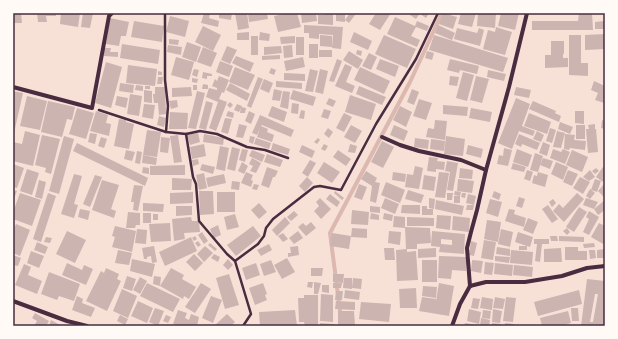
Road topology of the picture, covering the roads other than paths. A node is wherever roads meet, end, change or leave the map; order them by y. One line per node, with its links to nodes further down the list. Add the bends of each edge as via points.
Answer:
1 (112, 13): 3 (street, via 109,16 92,108)
2 (527, 13): 5 (street)
3 (13, 87)
4 (382, 137): 5 (street, via 400,145 461,160)
5 (486, 170): 7 (street, via 467,248)
6 (605, 266): 7 (street, via 525,282 486,282)
7 (470, 286): 10 (street)
8 (13, 301): 9 (street)
9 (87, 326)
10 (452, 326)

